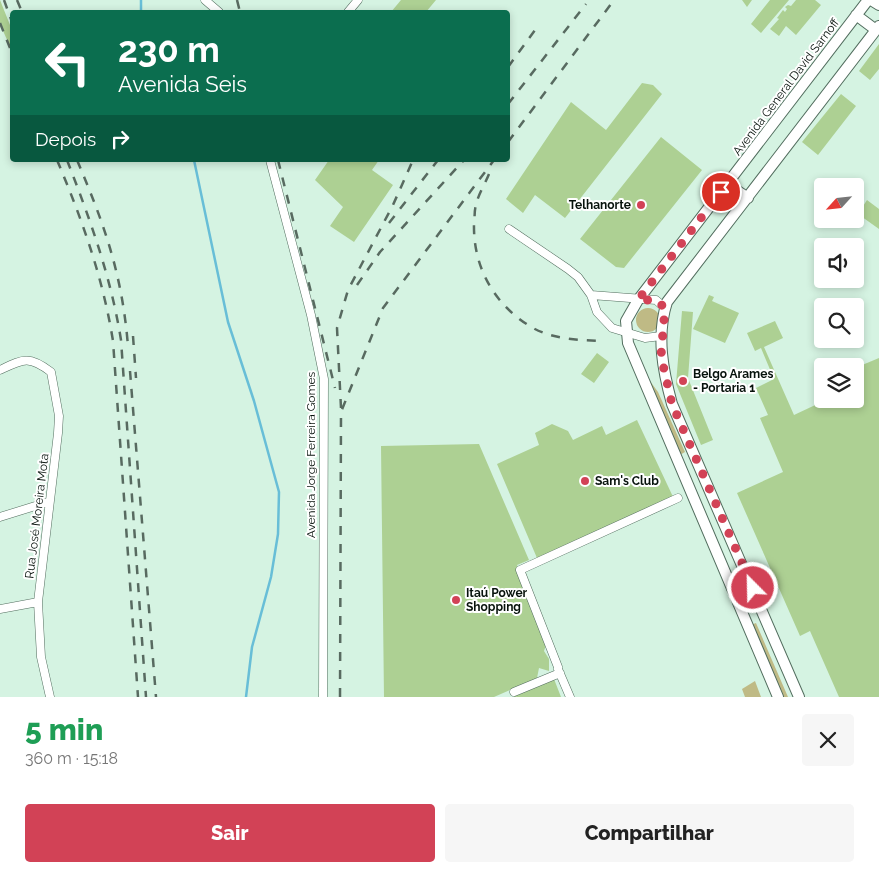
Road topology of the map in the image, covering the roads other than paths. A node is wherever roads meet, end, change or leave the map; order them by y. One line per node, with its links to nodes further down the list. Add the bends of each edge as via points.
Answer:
1 (205, 0): 5 (street)
2 (358, 0): 6 (street)
3 (869, 0): 4 (main road); 7 (main road, Avenida General David Sarnoff)
4 (879, 5)
5 (217, 10)
6 (350, 10)
7 (856, 15): 8 (main road); 10 (main road, Avenida General David Sarnoff)
8 (877, 28): 11 (main road)
9 (271, 162): 27 (street, Avenida Jorge Ferreira Gomes, via 324,379)
10 (727, 184): 11 (main road); 14 (main road, Avenida General David Sarnoff)
11 (748, 198): 15 (main road)
12 (509, 229): 13 (street, via 568,269)
13 (591, 294): 14 (street); 16 (street, via 602,318 612,328)
14 (638, 300): 15 (street, via 656,300); 16 (main road, Avenida General David Sarnoff, via 626,321)
15 (665, 308): 17 (main road)
16 (626, 331): 17 (street, via 645,338); 29 (main road, via 649,394)
17 (661, 336): 30 (main road, via 661,356 672,404)
18 (0, 370): 20 (street, Rua José Moreira Mota, via 19,361 37,361 50,372 59,416)
19 (678, 498): 24 (street, via 520,570)
20 (48, 502): 21 (street); 22 (street, Rua José Moreira Mota)
21 (0, 517)
22 (38, 602): 23 (street); 26 (street, Rua José Moreira Mota, via 41,657)
23 (0, 609)
24 (559, 669): 25 (street); 28 (street)
25 (514, 692)
26 (50, 697)
27 (322, 697)
28 (570, 697)
29 (778, 697)
30 (799, 697)

